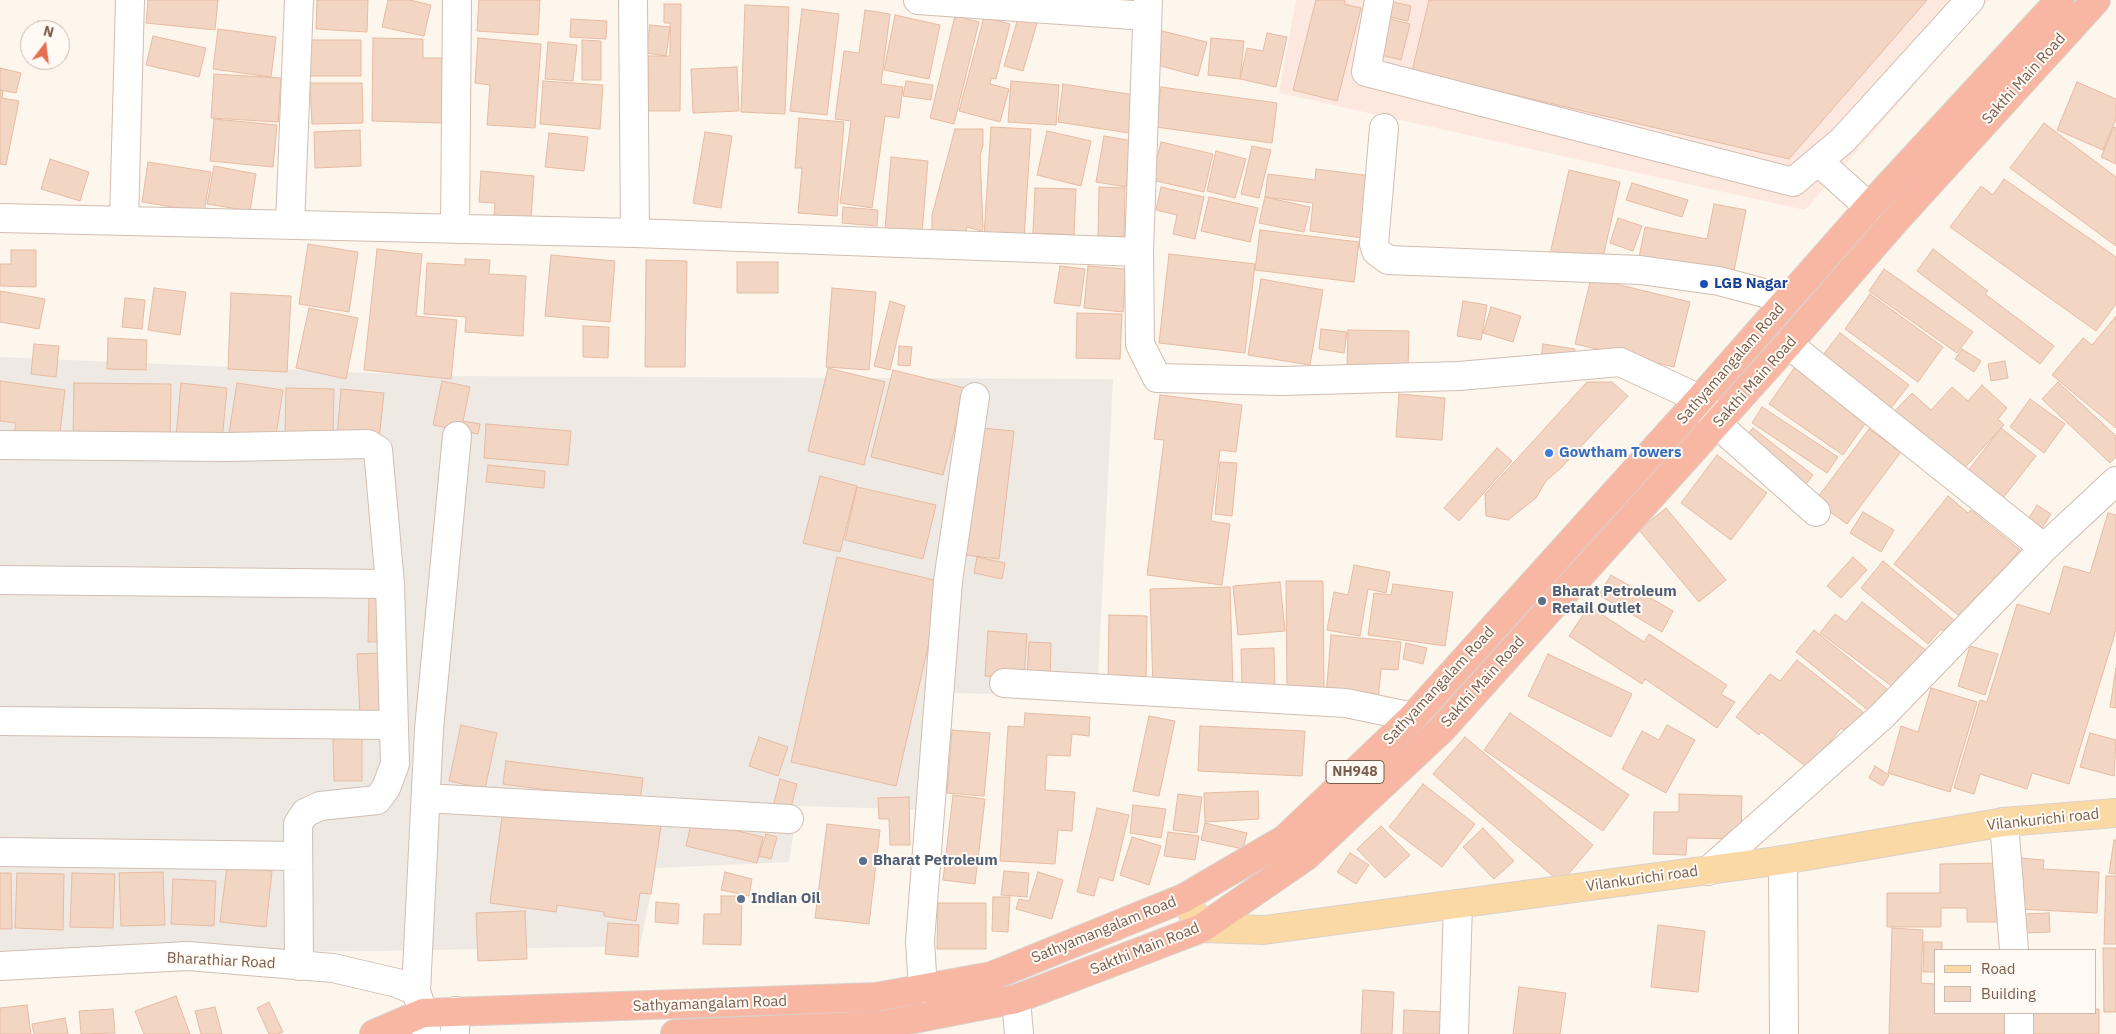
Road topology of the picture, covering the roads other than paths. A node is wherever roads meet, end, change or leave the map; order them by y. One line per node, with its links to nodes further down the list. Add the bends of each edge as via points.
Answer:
1 (130, 0): 15 (street)
2 (299, 0): 16 (street)
3 (457, 0): 17 (street)
4 (633, 0): 18 (street)
5 (918, 0): 10 (street)
6 (1379, 0): 12 (street, via 1366,72 1793,182)
7 (1970, 0): 12 (street, via 1843,140)
8 (2060, 0): 13 (highway, Sathyamangalam Road / NH948)
9 (2096, 0): 21 (highway, Sakthi Main Road / NH948)
10 (1148, 8): 19 (street)
11 (1384, 128): 20 (street, via 1374,244 1376,251 1388,260 1640,270 1718,281)
12 (1818, 161): 13 (street)
13 (1869, 207): 20 (highway, Sathyamangalam Road / NH948)
14 (0, 218): 15 (street)
15 (124, 221): 16 (street)
16 (290, 225): 17 (street)
17 (454, 228): 18 (street)
18 (635, 233): 19 (street)
19 (1139, 252): 23 (street, via 1140,344 1157,378 1282,381 1459,376 1620,362)
20 (1787, 299): 23 (highway, Sathyamangalam Road / NH948)
21 (1788, 344): 24 (highway, Sakthi Main Road / NH948); 29 (street)
22 (975, 397): 50 (street, via 947,591 920,942)
23 (1700, 400): 24 (street); 33 (highway, Sathyamangalam Road / NH948)
24 (1717, 424): 28 (street); 46 (highway, Sakthi Main Road / NH948, via 1442,729 1305,857)
25 (457, 436): 36 (street, via 429,729)
26 (0, 445): 31 (street, via 228,447 368,444 378,450)
27 (2116, 481): 29 (street)
28 (1816, 512)
29 (2044, 548): 43 (street, via 1882,716)
30 (0, 580): 31 (street)
31 (390, 584): 35 (street)
32 (1004, 682): 33 (street, via 1346,703)
33 (1413, 717): 44 (highway, Sathyamangalam Road / NH948, via 1285,839)
34 (0, 721): 35 (street)
35 (393, 726): 41 (street, via 395,764 386,788 377,800 320,806 305,813 298,824)
36 (426, 798): 38 (street); 52 (street)
37 (2116, 813): 39 (main road, Vilankurichi road)
38 (789, 819)
39 (2004, 822): 42 (main road, Vilankurichi road); 47 (street)
40 (0, 852): 41 (street)
41 (298, 856): 49 (street)
42 (1783, 860): 43 (main road, Vilankurichi road); 60 (street)
43 (1708, 871): 45 (main road, Vilankurichi road)
44 (1184, 898): 46 (main road); 50 (highway, Sathyamangalam Road / NH948, via 992,976)
45 (1458, 904): 46 (main road, Vilankurichi road, via 1264,930); 59 (street)
46 (1202, 928): 51 (highway, Sakthi Main Road / NH948)
47 (2014, 949)
48 (0, 966): 49 (street, Bharathiar Road, via 188,956)
49 (299, 966): 52 (street, Bharathiar Road, via 333,968 397,983)
50 (923, 989): 54 (highway, Sathyamangalam Road / NH948, via 876,998 658,1006)
51 (1016, 999): 55 (highway, Sakthi Main Road / NH948); 58 (street)
52 (422, 1013): 54 (highway, Sathyamangalam Road / NH948); 56 (highway, Sathyamangalam Road / NH948)
53 (2019, 1014): 61 (street)
54 (455, 1022)
55 (882, 1030): 57 (highway, Sakthi Main Road / NH948)
56 (374, 1034)
57 (675, 1034)
58 (1019, 1034)
59 (1454, 1034)
60 (1784, 1034)
61 (2019, 1034)

